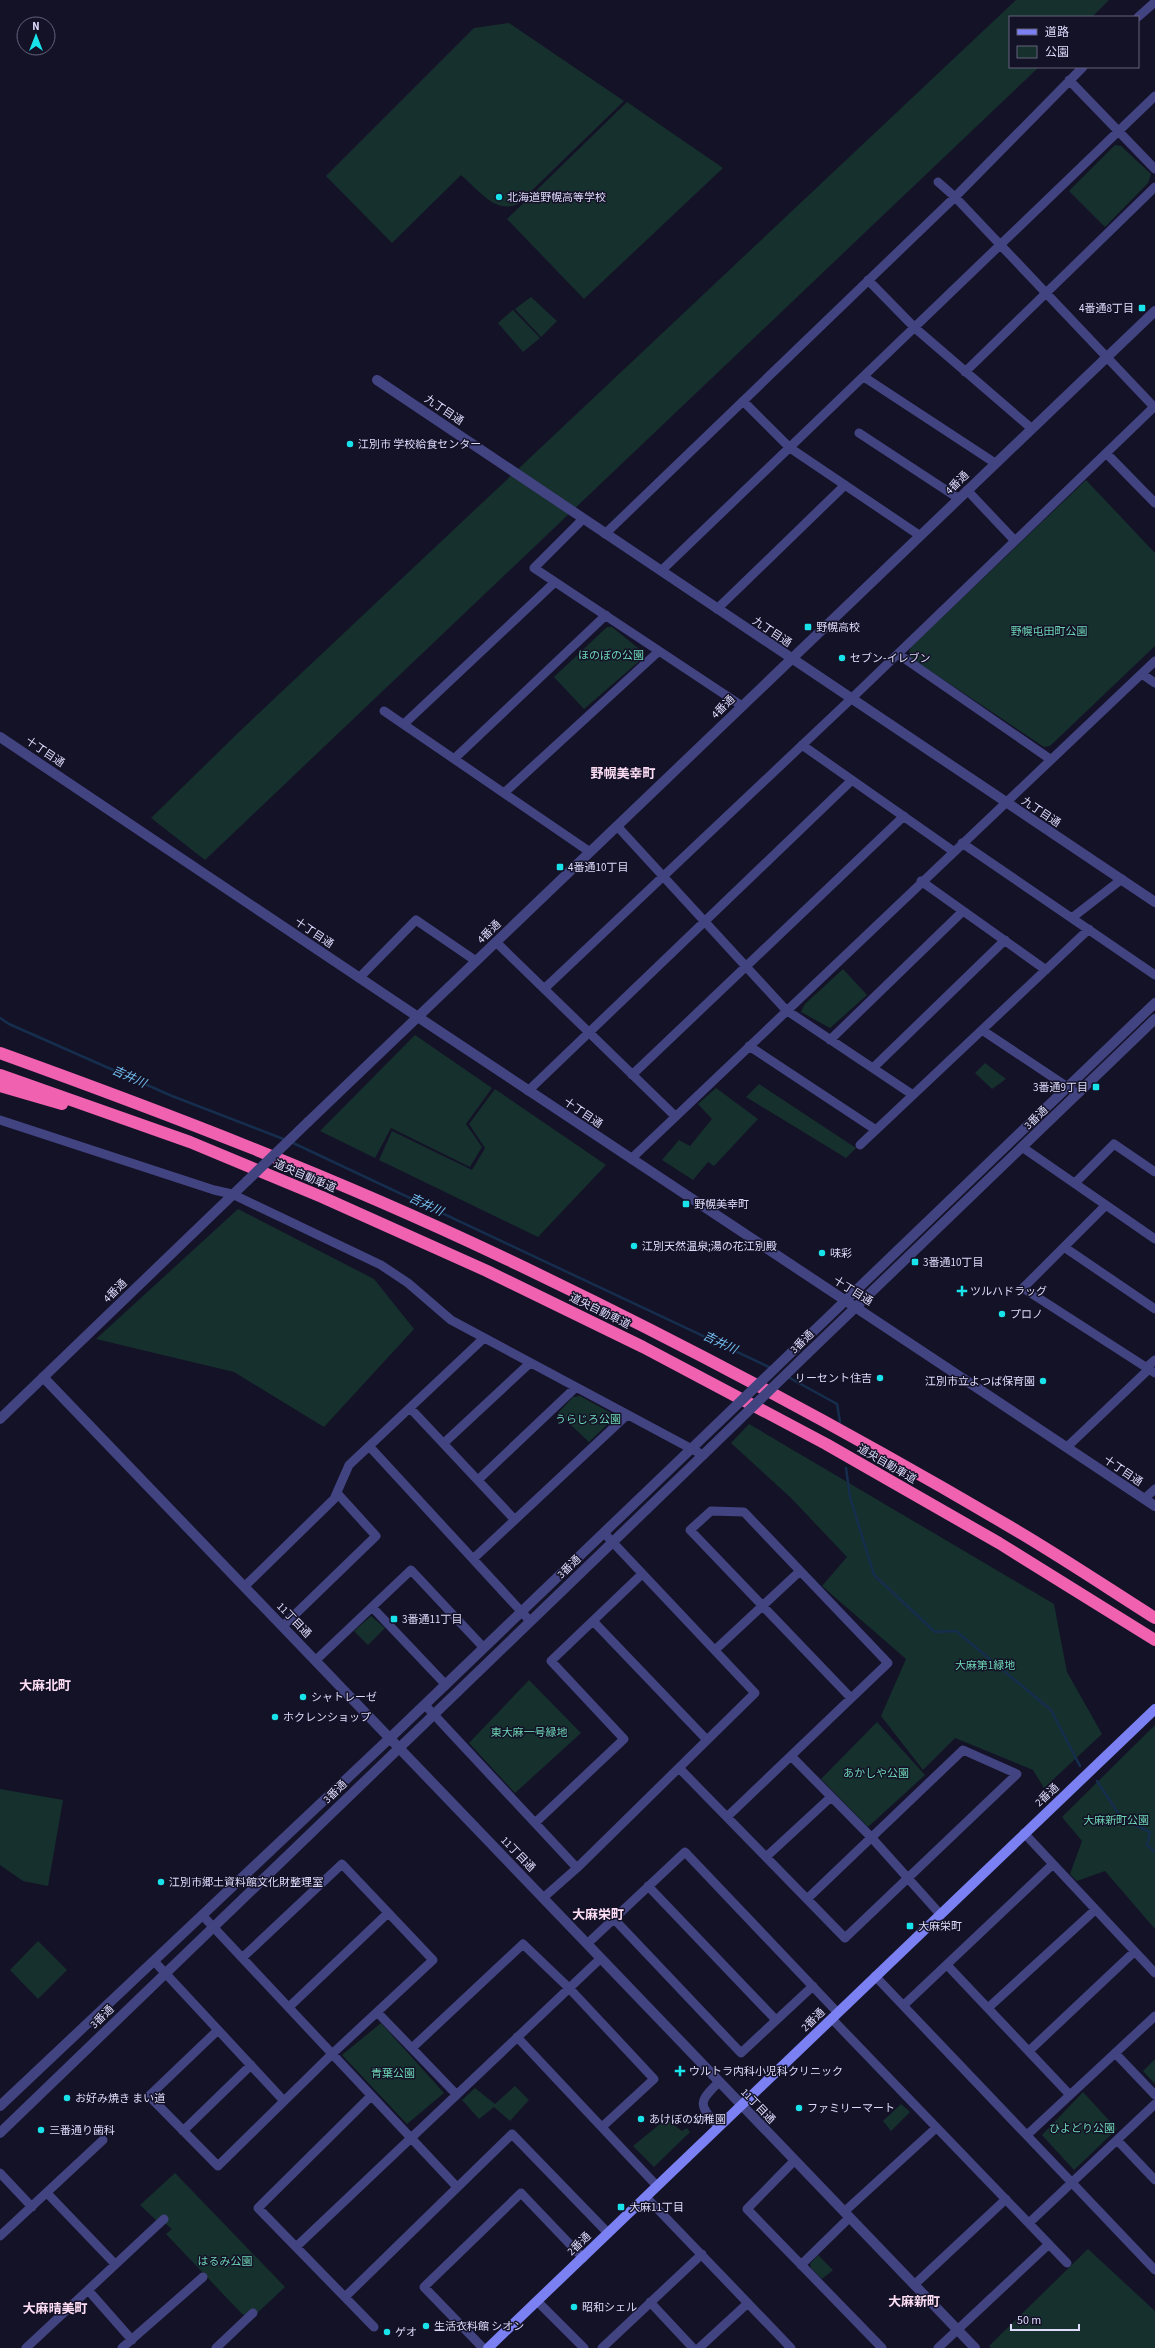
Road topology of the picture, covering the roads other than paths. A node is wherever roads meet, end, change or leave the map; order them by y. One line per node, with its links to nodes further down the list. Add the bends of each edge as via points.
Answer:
1 (1155, 2): 2 (street)
2 (1139, 17)
3 (1082, 68): 4 (street)
4 (1069, 80): 6 (street); 10 (street)
5 (1155, 96): 6 (street)
6 (1119, 130): 7 (street); 11 (street)
7 (1155, 169)
8 (938, 182): 10 (street)
9 (1155, 187): 13 (street)
10 (955, 197): 11 (street); 12 (street)
11 (1001, 245): 13 (street); 15 (street)
12 (868, 280): 15 (street); 20 (street)
13 (1046, 293): 16 (street); 17 (street)
14 (1155, 311): 16 (street, 4番通)
15 (915, 328): 17 (street); 18 (street)
16 (1106, 357): 21 (street); 22 (street, 4番通)
17 (965, 372): 22 (street)
18 (864, 377): 24 (street); 26 (street)
19 (377, 380): 31 (street, 九丁目通)
20 (743, 401): 24 (street); 32 (street)
21 (1155, 407): 25 (street)
22 (1031, 428): 26 (street, 4番通)
23 (859, 433): 29 (street)
24 (790, 448): 27 (street); 35 (street)
25 (1106, 453): 30 (street); 34 (street)
26 (995, 463): 28 (street, 4番通)
27 (845, 485): 33 (street); 37 (street)
28 (967, 490): 29 (street, 4番通); 34 (street)
29 (958, 498): 33 (street, 4番通)
30 (1155, 503)
31 (583, 519): 32 (street, 九丁目通); 36 (street, via 534,568)
32 (605, 534): 35 (street, 九丁目通)
33 (919, 535): 41 (street, 4番通)
34 (1015, 541): 40 (street)
35 (661, 571): 37 (street, 九丁目通)
36 (555, 582): 38 (street); 48 (street)
37 (717, 609): 41 (street, 九丁目通)
38 (606, 615): 39 (street); 51 (street)
39 (659, 651): 46 (street); 54 (street)
40 (898, 654): 45 (street); 52 (street)
41 (791, 659): 45 (street, 九丁目通); 46 (street, 4番通)
42 (1155, 661): 43 (street)
43 (1142, 674): 44 (street); 52 (street)
44 (1155, 683)
45 (851, 699): 50 (street); 55 (street, 九丁目通)
46 (742, 706): 57 (street, 4番通)
47 (384, 710): 48 (street)
48 (404, 724): 51 (street)
49 (0, 737): 75 (street, 十丁目通)
50 (802, 745): 53 (street); 61 (street)
51 (454, 759): 54 (street)
52 (1050, 759): 55 (street)
53 (852, 780): 56 (street); 67 (street)
54 (504, 793): 60 (street)
55 (1005, 802): 58 (street); 62 (street, 九丁目通)
56 (904, 816): 59 (street); 72 (street)
57 (617, 826): 60 (street, 4番通); 61 (street)
58 (962, 843): 59 (street); 66 (street)
59 (953, 851): 63 (street)
60 (590, 852): 70 (street, 4番通)
61 (663, 876): 67 (street); 76 (street)
62 (1122, 879): 64 (street, 九丁目通); 66 (street)
63 (921, 881): 65 (street); 78 (street)
64 (1155, 902)
65 (963, 911): 69 (street); 83 (street)
66 (1073, 917): 68 (street)
67 (704, 921): 72 (street); 82 (street)
68 (1088, 929): 73 (street); 74 (street)
69 (1005, 940): 73 (street); 86 (street)
70 (496, 942): 71 (street, 4番通); 76 (street)
71 (476, 961): 75 (street, via 416,920); 79 (street, 4番通)
72 (746, 966): 78 (street); 88 (street)
73 (1046, 970): 81 (street)
74 (1155, 975)
75 (359, 978): 79 (street, 十丁目通)
76 (544, 989): 82 (street)
77 (1155, 1003): 90 (street, 3番通)
78 (786, 1010): 83 (street); 84 (street)
79 (417, 1017): 91 (street, 十丁目通); 103 (street, 4番通, bridge)
80 (1155, 1019): 92 (street, 3番通)
81 (982, 1030): 90 (street); 93 (street)
82 (589, 1032): 88 (street); 91 (street)
83 (830, 1040): 86 (street)
84 (749, 1046): 94 (street); 96 (street)
85 (0, 1053): 139 (highway, 道央自動車道, via 215,1132 504,1258 650,1330 832,1426 1009,1526)
86 (873, 1068): 93 (street)
87 (0, 1074): 97 (highway, 道央自動車道)
88 (632, 1074): 94 (street)
89 (0, 1086): 97 (highway)
90 (1068, 1087): 92 (street); 107 (street, 3番通)
91 (528, 1091): 100 (street, 十丁目通)
92 (1078, 1094): 99 (street, 3番通)
93 (913, 1095): 96 (street)
94 (675, 1116): 100 (street)
95 (0, 1120): 103 (street)
96 (876, 1130): 98 (street)
97 (190, 1142): 143 (highway, 道央自動車道, via 488,1271 643,1347 826,1444 992,1539)
98 (860, 1145)
99 (1022, 1147): 102 (street); 108 (street, 3番通)
100 (631, 1159): 107 (street, 十丁目通)
101 (1155, 1172): 102 (street, via 1114,1144)
102 (1075, 1183): 104 (street)
103 (232, 1194): 110 (street, via 380,1265 408,1284 451,1320); 114 (street, 4番通)
104 (1106, 1205): 105 (street); 106 (street)
105 (1155, 1239)
106 (1064, 1247): 109 (street); 113 (street, via 1023,1288)
107 (846, 1301): 108 (street, 十丁目通); 122 (street, 3番通, bridge)
108 (856, 1307): 121 (street, 十丁目通); 123 (street, 3番通, bridge)
109 (1155, 1309)
110 (484, 1338): 112 (street); 116 (street)
111 (1155, 1360): 113 (street)
112 (530, 1363): 115 (street); 119 (street)
113 (1150, 1370): 121 (street)
114 (43, 1377): 118 (street, 4番通); 135 (street, 11丁目通)
115 (575, 1388): 117 (street); 124 (street)
116 (410, 1408): 119 (street); 120 (street)
117 (627, 1415): 122 (street); 129 (street)
118 (0, 1419)
119 (444, 1444): 124 (street)
120 (369, 1446): 126 (street, via 349,1465); 132 (street)
121 (1067, 1447): 127 (street, 十丁目通)
122 (691, 1449): 123 (street); 130 (street, 3番通)
123 (702, 1455): 131 (street, 3番通)
124 (478, 1480): 129 (street)
125 (1155, 1489): 127 (street)
126 (337, 1493): 135 (street, via 334,1499); 142 (street, via 376,1536)
127 (1144, 1499): 128 (street, 十丁目通)
128 (1155, 1506)
129 (516, 1520): 132 (street)
130 (604, 1533): 131 (street); 138 (street, 3番通)
131 (612, 1542): 134 (street); 141 (street, 3番通)
132 (473, 1559): 138 (street)
133 (800, 1571): 136 (street); 136 (street, via 744,1512 711,1511 690,1530); 148 (street, via 888,1663)
134 (642, 1574): 140 (street); 145 (street)
135 (245, 1586): 142 (street, 11丁目通)
136 (762, 1606): 145 (street); 148 (street)
137 (372, 1607): 144 (street, via 411,1570); 146 (street); 147 (street)
138 (522, 1612): 141 (street); 144 (street, 3番通)
139 (1155, 1618)
140 (593, 1620): 153 (street); 159 (street, via 551,1661 624,1738)
141 (530, 1621): 151 (street, 3番通)
142 (283, 1626): 146 (street, 11丁目通)
143 (1155, 1640)
144 (484, 1648): 147 (street, 3番通)
145 (715, 1650): 153 (street, via 755,1693)
146 (316, 1660): 152 (street, 11丁目通)
147 (446, 1685): 149 (street, 3番通)
148 (851, 1698): 155 (street)
149 (425, 1704): 151 (street); 152 (street, 3番通)
150 (1155, 1710): 160 (main road, 2番通)
151 (434, 1714): 154 (street, 3番通); 159 (street)
152 (391, 1738): 154 (street, 11丁目通); 172 (street, 3番通)
153 (707, 1740): 156 (street)
154 (400, 1746): 167 (street, 11丁目通); 174 (street, 3番通)
155 (791, 1756): 157 (street); 158 (street)
156 (679, 1768): 158 (street); 164 (street)
157 (831, 1797): 161 (street); 162 (street)
158 (727, 1817): 162 (street)
159 (535, 1823): 164 (street)
160 (1024, 1833): 163 (street); 171 (main road, 2番通)
161 (871, 1837): 165 (street); 165 (street, via 963,1750 1017,1774); 168 (street)
162 (766, 1856): 168 (street)
163 (1052, 1866): 169 (street); 180 (street)
164 (577, 1868): 167 (street)
165 (908, 1877): 168 (street, via 845,1938); 171 (street)
166 (648, 1886): 173 (street); 184 (street, via 685,1852); 192 (street)
167 (543, 1898): 175 (street, 11丁目通)
168 (807, 1899)
169 (1095, 1910): 176 (street); 188 (street)
170 (388, 1913): 177 (street, via 342,1864); 187 (street); 189 (street, via 433,1960)
171 (940, 1914): 183 (main road, 2番通)
172 (202, 1915): 174 (street); 179 (street, 3番通)
173 (614, 1919): 175 (street); 192 (street, via 741,2053)
174 (213, 1927): 177 (street); 181 (street, 3番通)
175 (587, 1944): 178 (street, 11丁目通)
176 (1134, 1952): 182 (street); 196 (street)
177 (242, 1958): 187 (street)
178 (601, 1958): 185 (street); 200 (street, 11丁目通)
179 (154, 1961): 181 (street); 207 (street, 3番通)
180 (947, 1965): 186 (street); 188 (street)
181 (165, 1973): 193 (street); 213 (street, 3番通)
182 (1155, 1974)
183 (875, 1976): 186 (street); 190 (main road, 2番通)
184 (813, 1986): 190 (street); 192 (street)
185 (569, 1988): 194 (street); 195 (street, via 523,1944); 209 (street, via 654,2079)
186 (904, 2005): 214 (street)
187 (288, 2007): 198 (street)
188 (988, 2008): 196 (street)
189 (377, 2012): 195 (street); 198 (street)
190 (835, 2016): 208 (main road, 2番通); 211 (street)
191 (1155, 2016): 197 (street)
192 (776, 2020)
193 (218, 2030): 199 (street); 212 (street, via 148,2096)
194 (517, 2037): 201 (street); 209 (street)
195 (412, 2048): 201 (street)
196 (1029, 2051): 202 (street)
197 (1115, 2053): 202 (street); 203 (street)
198 (332, 2054): 204 (street); 205 (street)
199 (251, 2066): 205 (street); 212 (street)
200 (719, 2082): 208 (street, 11丁目通); 210 (street, via 705,2095 702,2104)
201 (456, 2094): 215 (street)
202 (1070, 2095): 214 (street)
203 (1155, 2095)
204 (371, 2096): 215 (street); 234 (street, via 258,2208)
205 (284, 2101): 212 (street, via 218,2166)
206 (1155, 2104): 217 (street)
207 (0, 2106)
208 (741, 2106): 210 (main road, 2番通); 218 (street, 11丁目通)
209 (602, 2127): 222 (street)
210 (719, 2127): 222 (main road, 2番通)
211 (936, 2128): 226 (street); 228 (street)
212 (183, 2131)
213 (0, 2133)
214 (1027, 2135): 221 (street)
215 (410, 2137): 223 (street); 234 (street)
216 (103, 2140): 224 (street)
217 (1117, 2140): 220 (street); 221 (street)
218 (794, 2161): 228 (street, 11丁目通); 239 (street, via 747,2209)
219 (0, 2174): 227 (street)
220 (1155, 2180)
221 (1072, 2182): 230 (street); 240 (street)
222 (657, 2186): 225 (main road, 2番通)
223 (457, 2187): 231 (street, via 512,2134); 244 (street)
224 (47, 2193): 227 (street); 238 (street)
225 (646, 2197): 231 (main road, 2番通); 235 (street)
226 (1006, 2199): 230 (street); 242 (street)
227 (32, 2207): 232 (street)
228 (847, 2215): 239 (street); 242 (street, 11丁目通)
229 (164, 2219): 238 (street)
230 (1029, 2223): 233 (street)
231 (608, 2233): 236 (main road, 2番通)
232 (0, 2236)
233 (1049, 2244): 237 (street); 250 (street)
234 (296, 2247): 244 (street)
235 (702, 2254): 246 (street); 247 (street)
236 (583, 2258): 245 (main road, 2番通); 255 (street, via 521,2193 424,2287)
237 (1067, 2263)
238 (115, 2264): 243 (street)
239 (801, 2265): 262 (street)
240 (1155, 2270)
241 (203, 2277): 251 (street)
242 (914, 2285): 250 (street, 11丁目通)
243 (88, 2290): 251 (street); 252 (street)
244 (345, 2297): 249 (street)
245 (537, 2301): 256 (main road, 2番通); 257 (street)
246 (650, 2302): 258 (street); 259 (street)
247 (748, 2303): 260 (street); 261 (street)
248 (253, 2313): 254 (street)
249 (374, 2327)
250 (957, 2330): 263 (street); 264 (street, 11丁目通)
251 (132, 2340): 253 (street)
252 (26, 2348)
253 (122, 2348)
254 (216, 2348)
255 (484, 2348)
256 (488, 2348)
257 (584, 2348)
258 (602, 2348)
259 (693, 2348)
260 (699, 2348)
261 (791, 2348)
262 (882, 2348)
263 (938, 2348)
264 (975, 2348)

